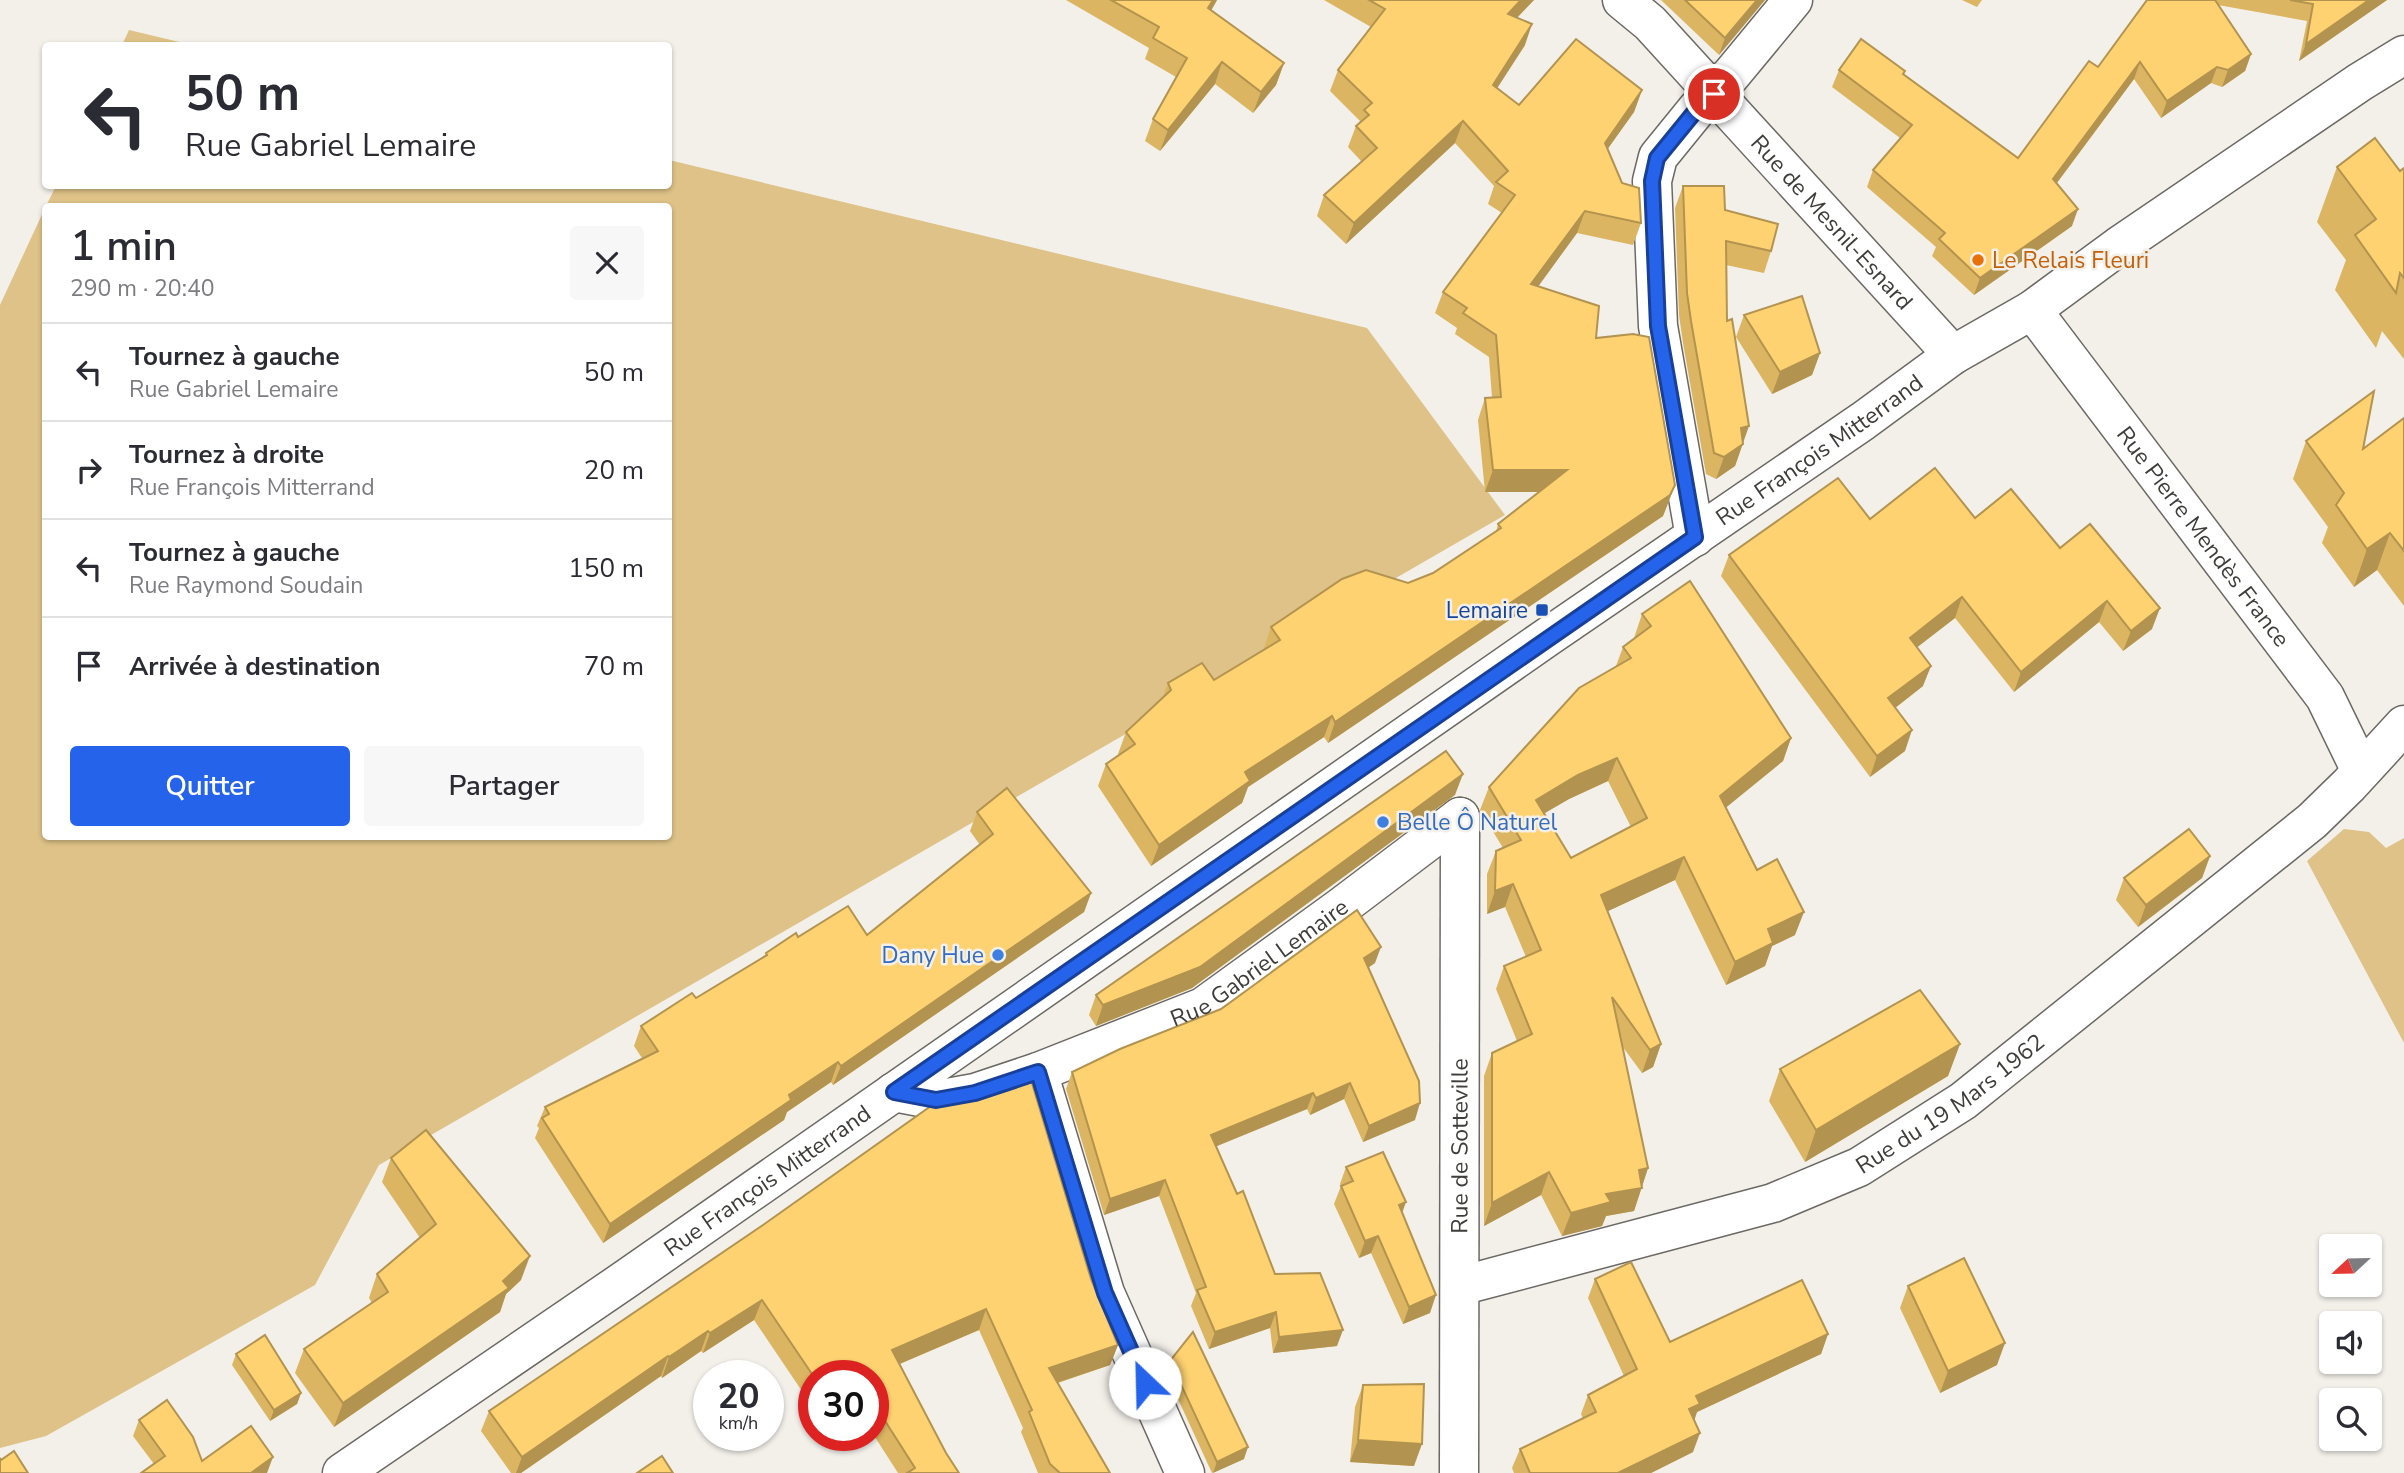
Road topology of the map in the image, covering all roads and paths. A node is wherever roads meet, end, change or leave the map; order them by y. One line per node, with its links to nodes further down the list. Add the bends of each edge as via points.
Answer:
1 (1622, 0): 4 (street, Rue de Mesnil-Esnard, via 1650,23)
2 (1793, 0): 4 (street)
3 (2404, 55): 5 (street, Rue François Mitterrand, via 2119,246)
4 (1714, 94): 6 (street, Rue de Mesnil-Esnard); 7 (street, via 1657,158 1652,181 1658,326)
5 (2032, 310): 6 (street, Rue François Mitterrand); 9 (street, Rue Pierre Mendès France, via 2325,697)
6 (1953, 355): 7 (street, Rue François Mitterrand)
7 (1695, 537): 12 (street, Rue François Mitterrand)
8 (2404, 726): 9 (street, Rue du 19 Mars 1962)
9 (2361, 771): 13 (street, Rue du 19 Mars 1962, via 2312,821 1963,1101 1859,1167 1773,1203)
10 (1460, 817): 11 (street, Rue Gabriel Lemaire, via 1203,1007); 13 (street, Rue de Sotteville)
11 (1038, 1072): 12 (street, Rue Gabriel Lemaire, via 975,1093 936,1100); 15 (street, via 1105,1293)
12 (894, 1092): 14 (street, Rue François Mitterrand)
13 (1460, 1286): 16 (street, Rue de Sotteville)
14 (342, 1473)
15 (1185, 1473)
16 (1460, 1473)

